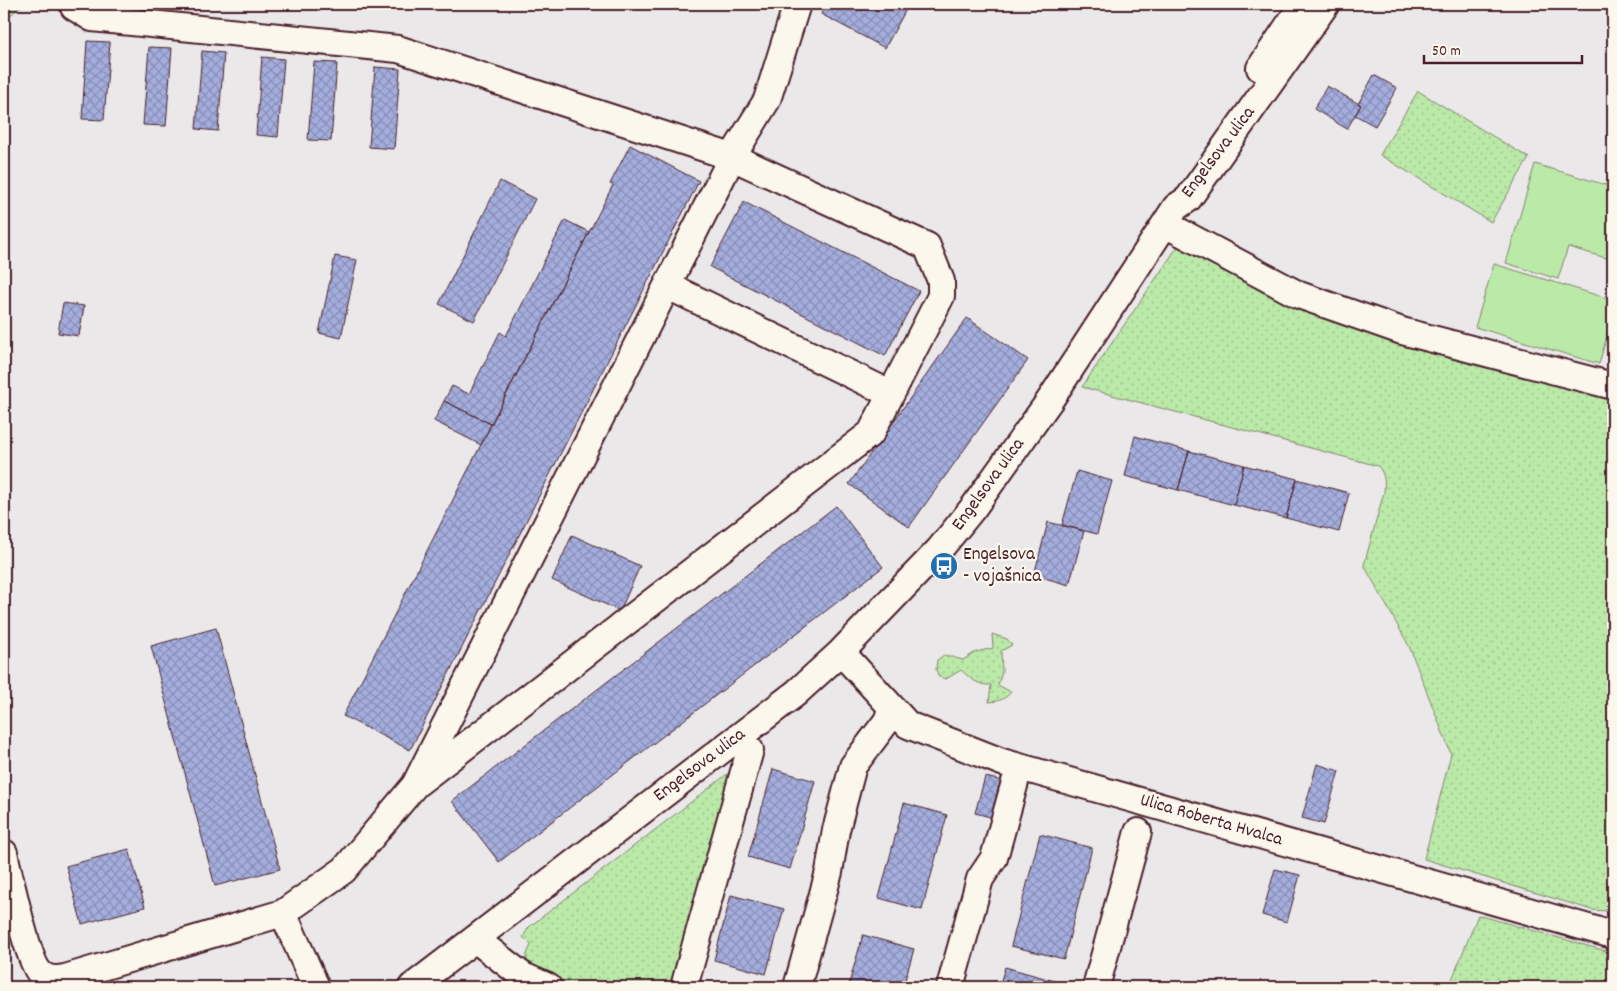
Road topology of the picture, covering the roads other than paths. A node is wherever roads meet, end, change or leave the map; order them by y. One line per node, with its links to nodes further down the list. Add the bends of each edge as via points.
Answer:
1 (74, 4): 5 (street, via 92,18 398,48)
2 (797, 4): 5 (street, via 767,100)
3 (1303, 4): 6 (street, via 1180,192)
4 (1326, 4): 6 (street, Engelsova ulica, via 1188,199)
5 (732, 157): 7 (street); 9 (street, via 926,246 941,281 941,296)
6 (1170, 215): 8 (street, via 1299,295 1402,331); 10 (street, Engelsova ulica, via 1050,400 974,508 939,550)
7 (668, 286): 9 (street); 14 (street)
8 (1613, 386)
9 (891, 394): 14 (street, via 871,433)
10 (840, 652): 11 (street, Ulica Roberta Hvalca); 19 (street, Engelsova ulica, via 796,693)
11 (892, 708): 18 (street, Ulica Roberta Hvalca, via 908,725 1002,762); 24 (street, via 888,721 853,766 829,872)
12 (750, 750): 23 (street)
13 (1015, 782): 25 (street, via 994,858 980,879)
14 (414, 785): 17 (street, via 344,870)
15 (1138, 832): 26 (street)
16 (4, 853): 17 (street, via 29,949 38,972 49,979 65,978)
17 (283, 913): 20 (street)
18 (1613, 935)
19 (474, 939): 21 (street, Engelsova ulica); 22 (street, via 523,976)
20 (316, 987)
21 (412, 987)
22 (548, 987)
23 (684, 987)
24 (797, 987)
25 (950, 987)
26 (1096, 987)

